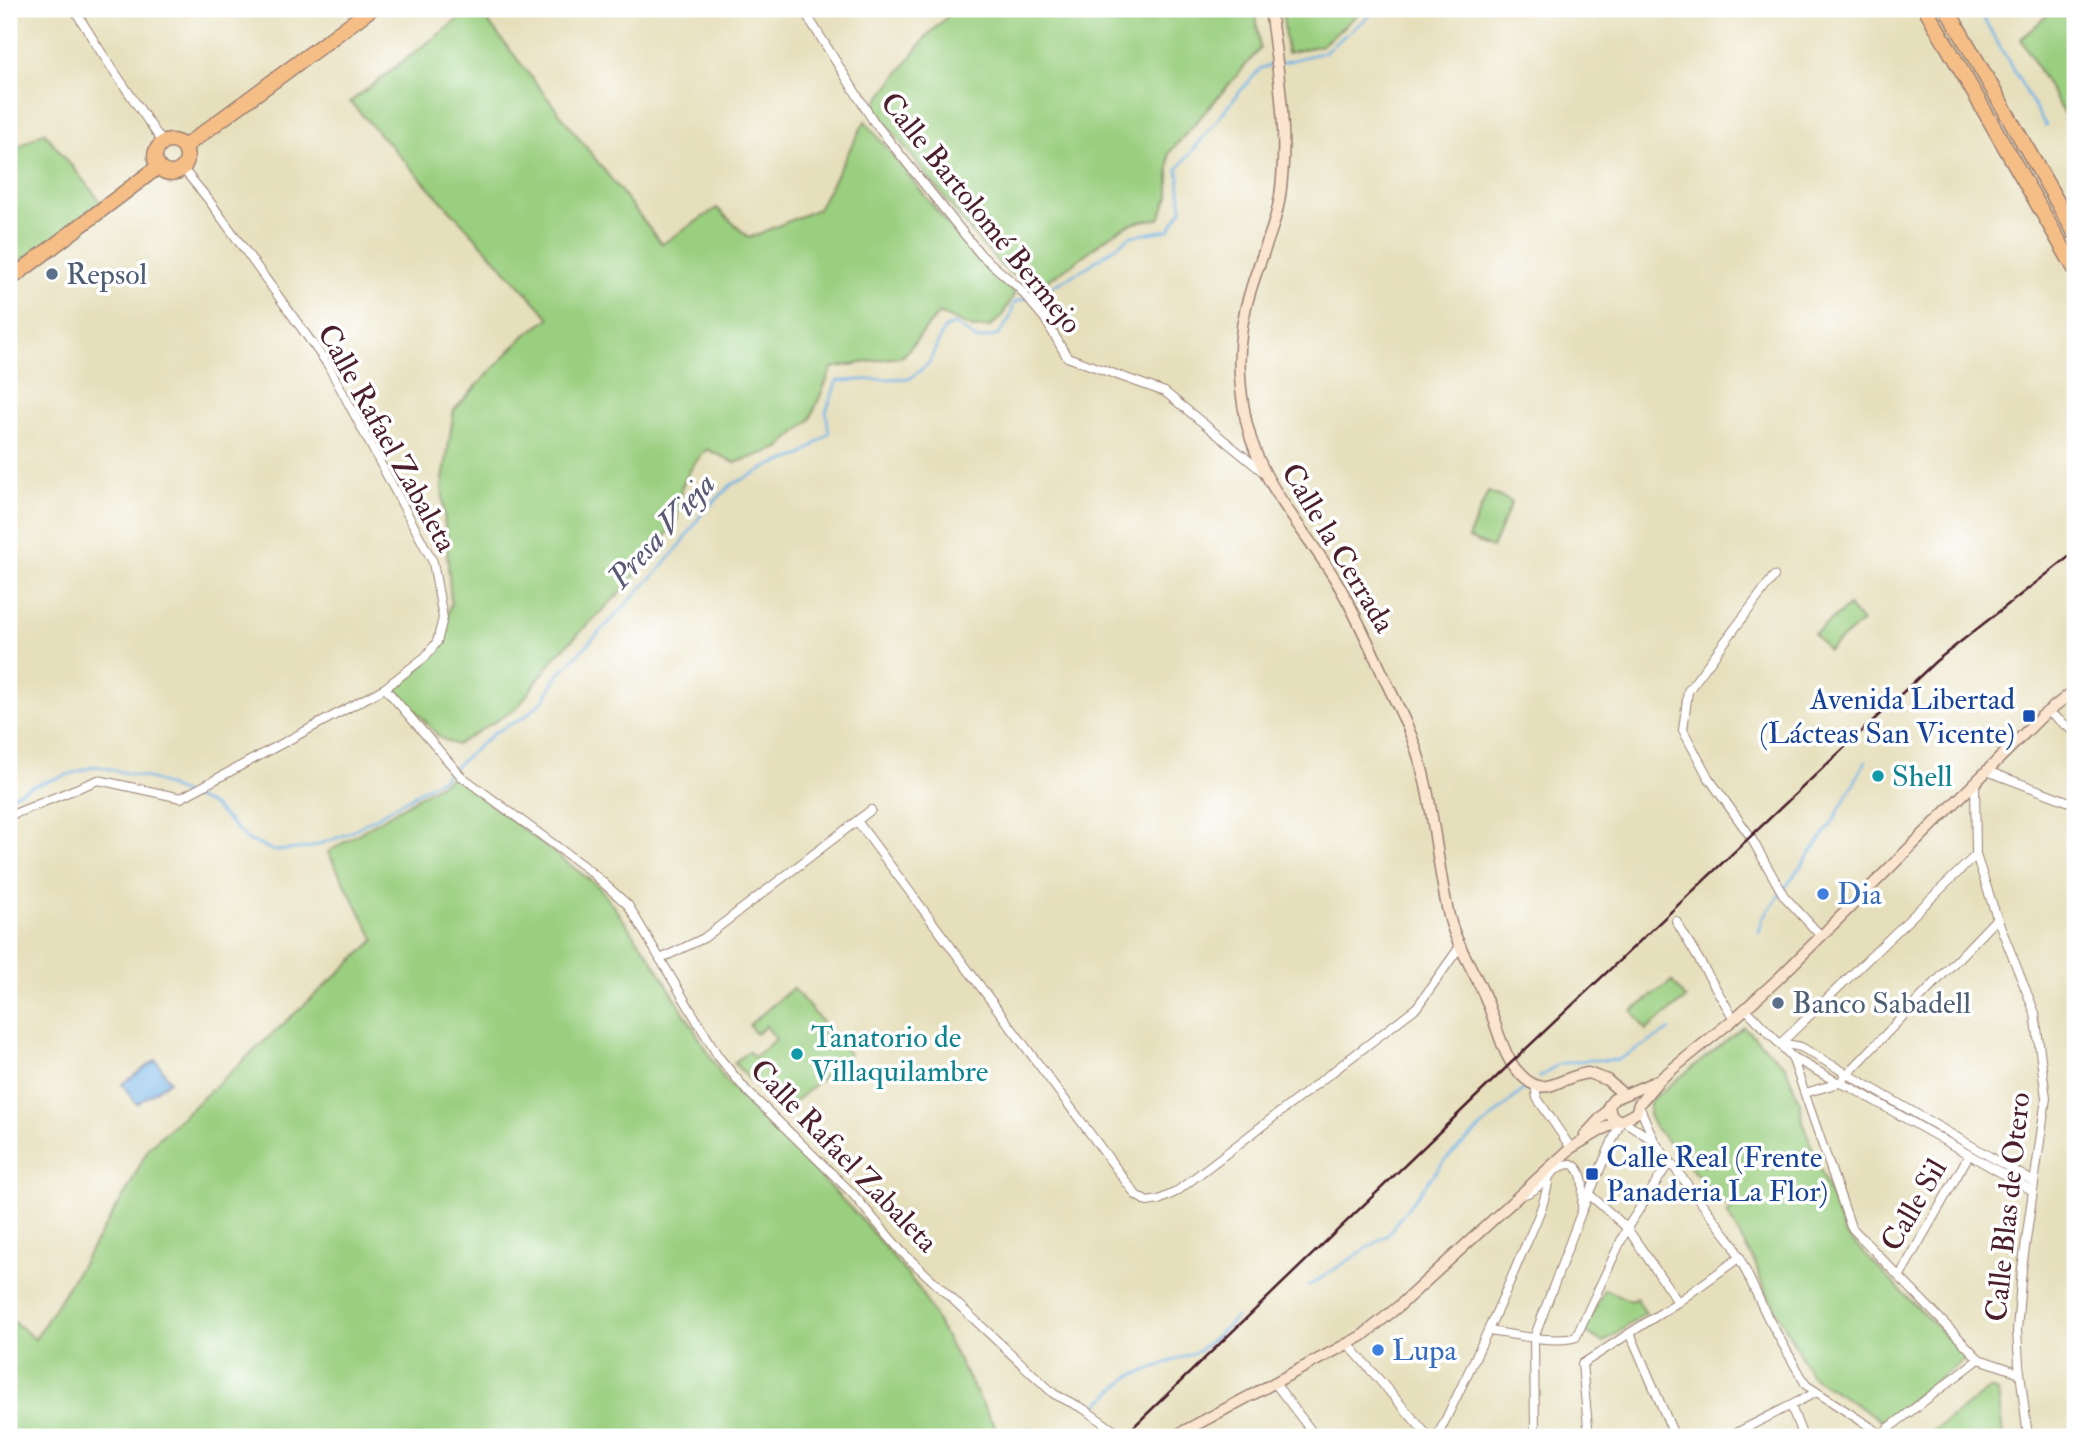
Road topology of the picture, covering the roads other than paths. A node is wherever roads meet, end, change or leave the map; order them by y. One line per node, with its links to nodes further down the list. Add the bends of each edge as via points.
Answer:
1 (74, 9): 7 (street)
2 (371, 9): 8 (highway)
3 (803, 9): 14 (street, Calle Bartolomé Bermejo, via 874,122 981,255 1045,319 1068,357 1165,392)
4 (1270, 9): 14 (main road, Calle la Cerrada, via 1284,131 1280,199 1244,312 1240,347 1244,411)
5 (1926, 9): 12 (highway)
6 (1947, 9): 11 (highway)
7 (163, 143): 8 (highway); 9 (highway, via 155,156)
8 (184, 147): 10 (highway, via 188,159)
9 (158, 167): 10 (highway, via 173,174); 13 (highway)
10 (183, 169): 16 (street, Calle Rafael Zabaleta, via 328,365 433,562 443,618 437,642)
11 (2075, 233)
12 (2075, 269)
13 (9, 280)
14 (1263, 472): 30 (main road, Calle la Cerrada, via 1335,580 1412,738 1428,796 1450,921)
15 (1774, 576): 29 (street, via 1688,691 1683,730 1782,892)
16 (385, 688): 24 (street, via 181,798 98,780); 31 (street, Calle Rafael Zabaleta, via 454,767 628,905)
17 (2075, 690): 18 (main road)
18 (2047, 711): 19 (street); 20 (main road)
19 (2075, 732)
20 (1987, 771): 21 (main road); 22 (street)
21 (1975, 783): 26 (street, Calle Blas de Otero); 29 (main road)
22 (2075, 804)
23 (871, 810): 25 (street)
24 (9, 816)
25 (857, 821): 30 (street, via 1136,1195 1147,1202 1176,1192 1417,1007); 31 (street, via 704,938)
26 (1976, 855): 27 (street, Calle Blas de Otero); 34 (street)
27 (1997, 918): 37 (street); 51 (street, Calle Blas de Otero, via 2035,1013 2046,1098)
28 (1676, 921): 33 (street)
29 (1821, 936): 32 (main road)
30 (1461, 945): 40 (main road, Calle la Cerrada, via 1511,1063)
31 (660, 959): 68 (street, Calle Rafael Zabaleta, via 718,1056 746,1090 851,1192 901,1251 1054,1394)
32 (1746, 1009): 33 (main road); 34 (street)
33 (1734, 1019): 38 (main road)
34 (1781, 1043): 35 (street); 37 (street, via 1801,1047)
35 (1792, 1057): 39 (street); 42 (street)
36 (1596, 1074): 40 (main road, via 1580,1074 1548,1087); 41 (main road); 43 (main road)
37 (1847, 1074): 39 (street); 51 (street)
38 (1659, 1080): 41 (main road); 44 (main road)
39 (1839, 1083): 42 (street); 48 (street)
40 (1535, 1085): 47 (street, Calle la Cerrada, via 1537,1098)
41 (1625, 1093): 43 (main road); 44 (main road, via 1634,1096)
42 (1805, 1093): 56 (street, via 1850,1227)
43 (1610, 1105): 45 (main road, via 1611,1116); 47 (main road)
44 (1639, 1105): 45 (main road, via 1636,1113); 46 (street)
45 (1621, 1121): 46 (street); 47 (main road); 52 (street)
46 (1654, 1141): 49 (street)
47 (1575, 1145): 50 (main road)
48 (1969, 1155): 51 (street); 56 (street, Calle Sil)
49 (1670, 1161): 54 (street); 55 (street)
50 (1553, 1170): 53 (street, via 1566,1164 1578,1167 1583,1188); 58 (street); 61 (main road)
51 (2033, 1187): 63 (street, Calle Blas de Otero, via 2017,1330)
52 (1590, 1195): 53 (street); 54 (street)
53 (1581, 1213): 60 (street)
54 (1628, 1228): 57 (street); 60 (street, via 1576,1337)
55 (1740, 1257): 57 (street); 65 (street, via 1798,1376)
56 (1899, 1277): 62 (street)
57 (1678, 1302): 59 (street)
58 (1489, 1331): 60 (street); 72 (street)
59 (1630, 1333): 74 (street, via 1581,1364); 75 (street)
60 (1534, 1338): 73 (street)
61 (1348, 1345): 64 (main road); 71 (street)
62 (1979, 1359): 63 (street); 67 (street)
63 (2020, 1373): 78 (street, Calle Blas de Otero)
64 (1274, 1382): 69 (main road); 70 (street)
65 (1815, 1393): 66 (street); 67 (street)
66 (1791, 1406): 76 (street); 77 (street)
67 (1882, 1436)
68 (1123, 1437)
69 (1173, 1437)
70 (1316, 1437)
71 (1429, 1437)
72 (1437, 1437)
73 (1535, 1437)
74 (1588, 1437)
75 (1675, 1437)
76 (1728, 1437)
77 (1804, 1437)
78 (2028, 1437)

